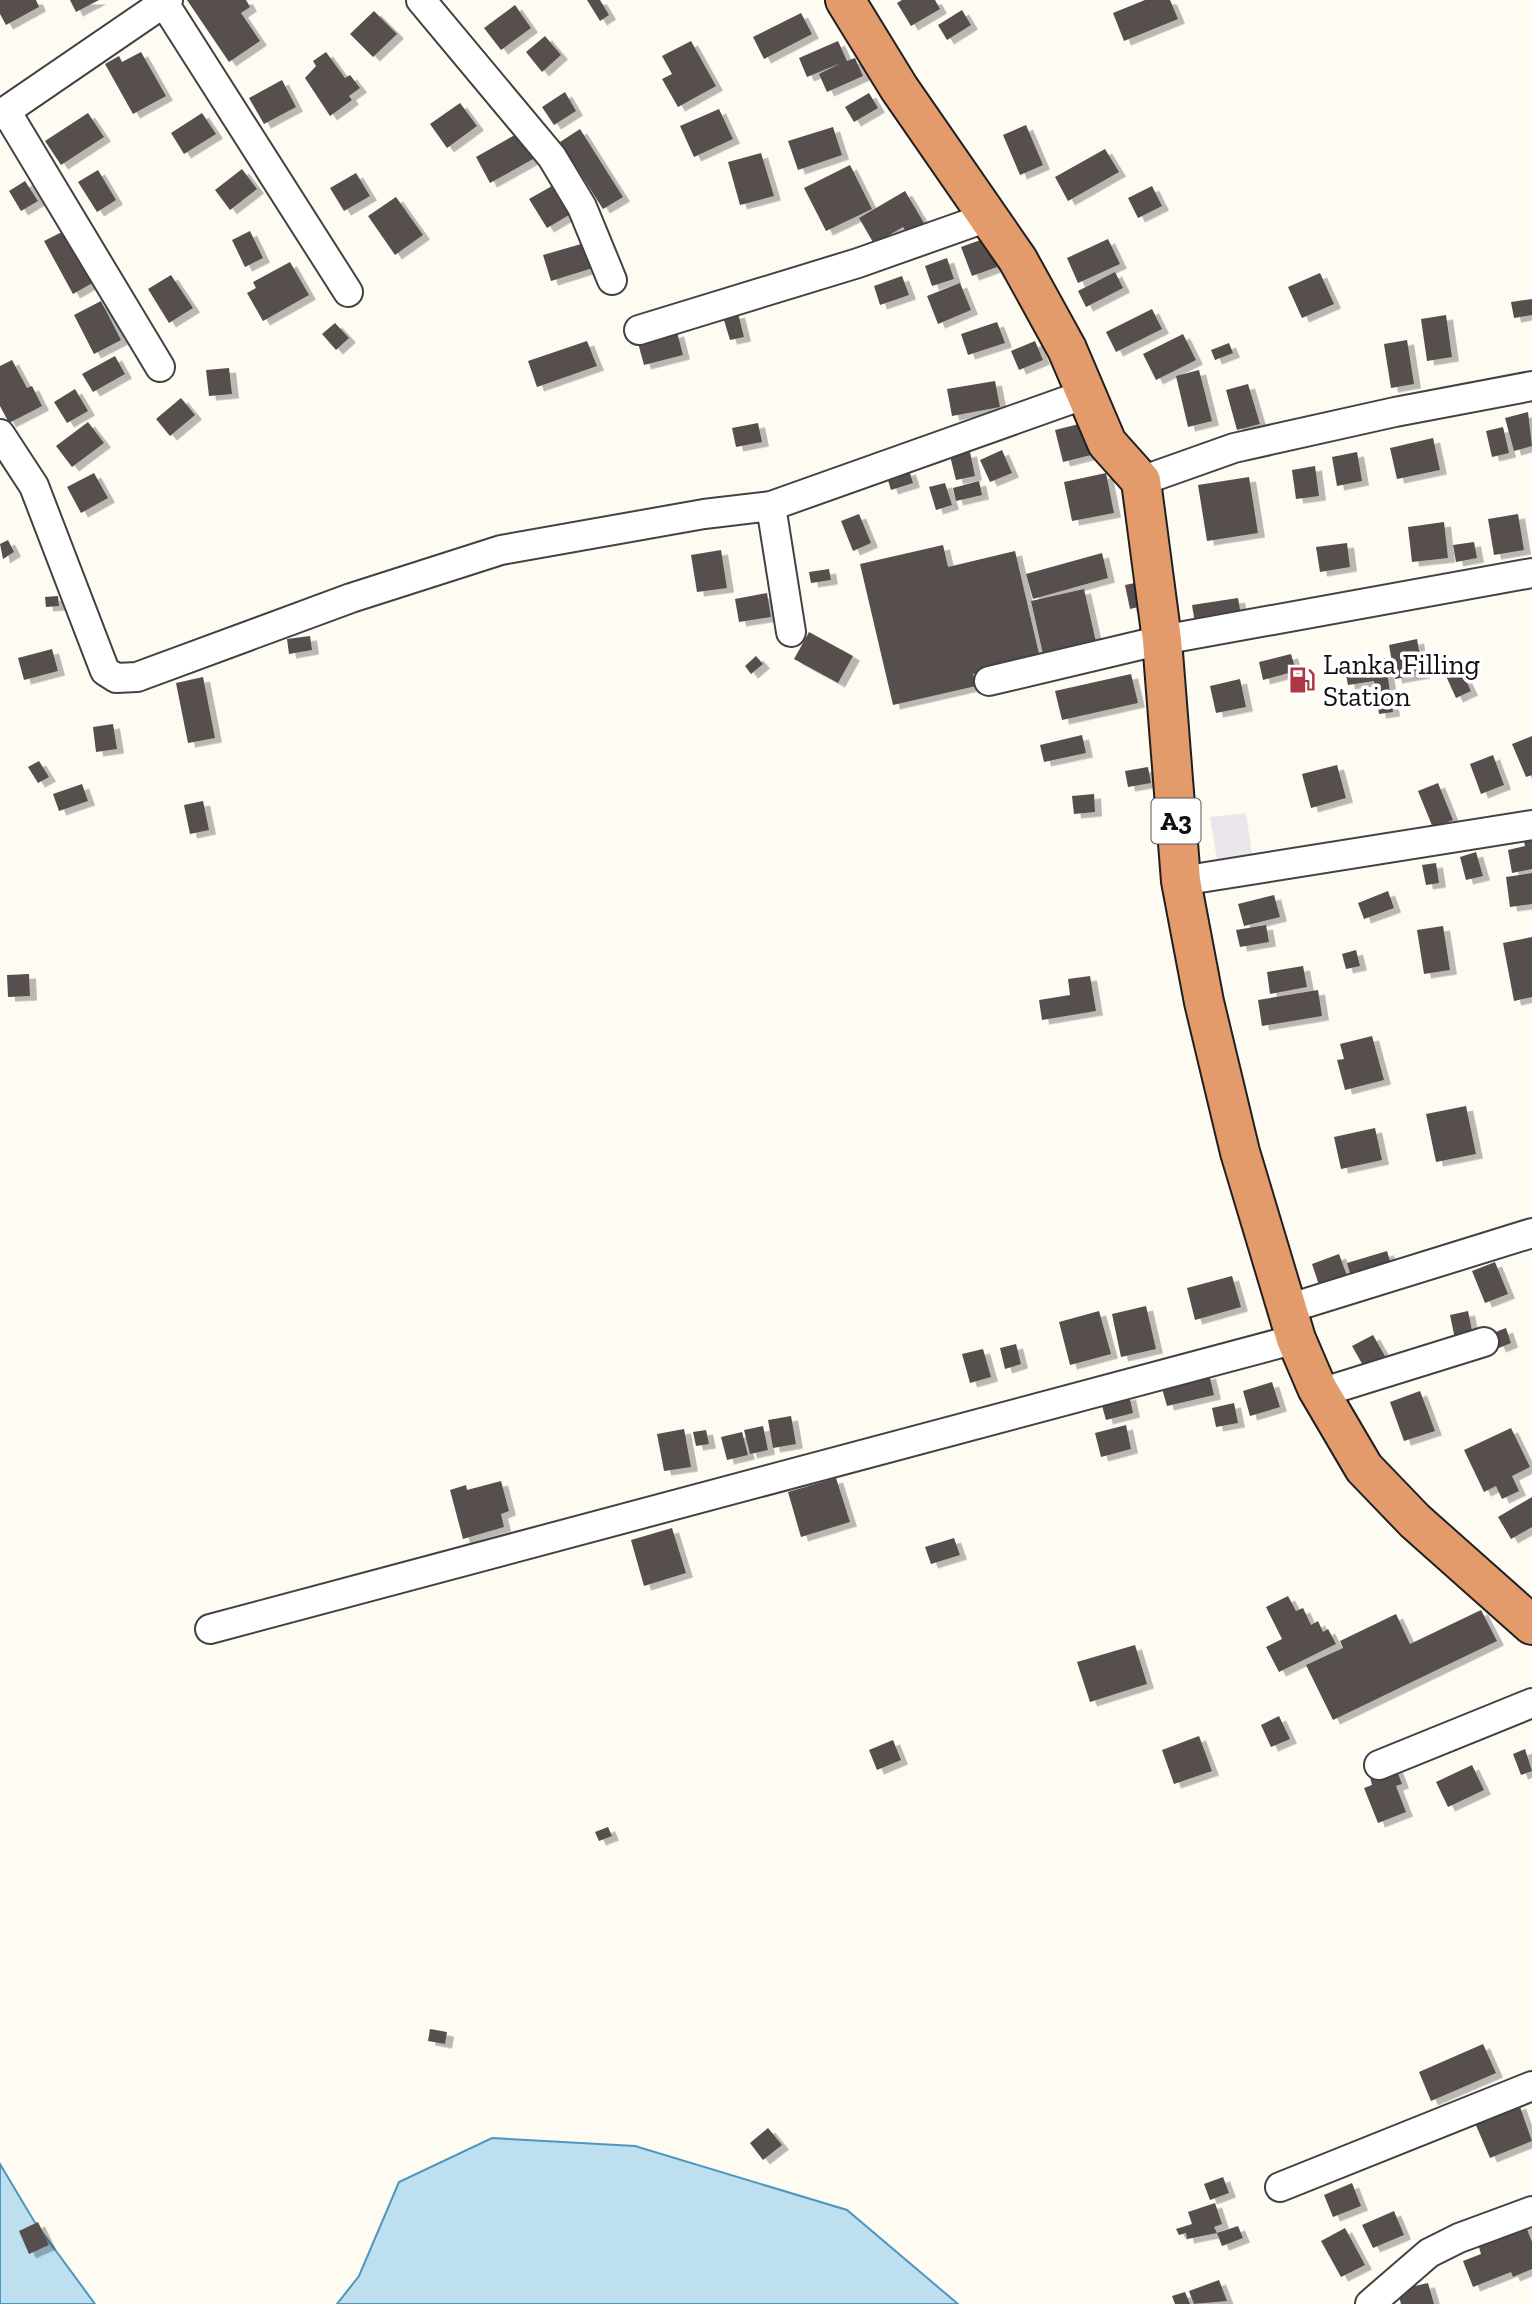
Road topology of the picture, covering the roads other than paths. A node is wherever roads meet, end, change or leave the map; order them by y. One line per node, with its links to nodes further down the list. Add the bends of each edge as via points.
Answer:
1 (421, 0): 6 (street, via 552,158 582,207)
2 (845, 0): 5 (highway)
3 (166, 1): 4 (street); 7 (street)
4 (3, 113): 9 (street)
5 (988, 217): 8 (street, via 858,263); 11 (highway, via 1018,260)
6 (612, 280)
7 (348, 292)
8 (639, 330)
9 (160, 367)
10 (1532, 386): 13 (street, via 1234,448)
11 (1086, 394): 13 (highway, via 1107,443); 14 (street)
12 (0, 433): 14 (street, via 34,486 105,671 116,678 136,677 351,598 501,550)
13 (1141, 481): 17 (highway, A3)
14 (771, 506): 16 (street)
15 (1532, 573): 17 (street)
16 (791, 632)
17 (1162, 640): 18 (street); 20 (highway, A3)
18 (989, 681)
19 (1532, 825): 20 (street)
20 (1181, 881): 22 (highway, A3, via 1240,1152)
21 (1532, 1233): 22 (street)
22 (1291, 1324): 24 (highway, A3); 26 (street)
23 (1484, 1342): 24 (street)
24 (1320, 1393): 25 (highway, A3, via 1364,1468 1415,1521)
25 (1532, 1625)
26 (210, 1629)
27 (1532, 1703): 28 (street)
28 (1379, 1765)
29 (1532, 2086): 30 (street)
30 (1280, 2187)
31 (1532, 2211): 32 (street, via 1429,2253)
32 (1370, 2304)

